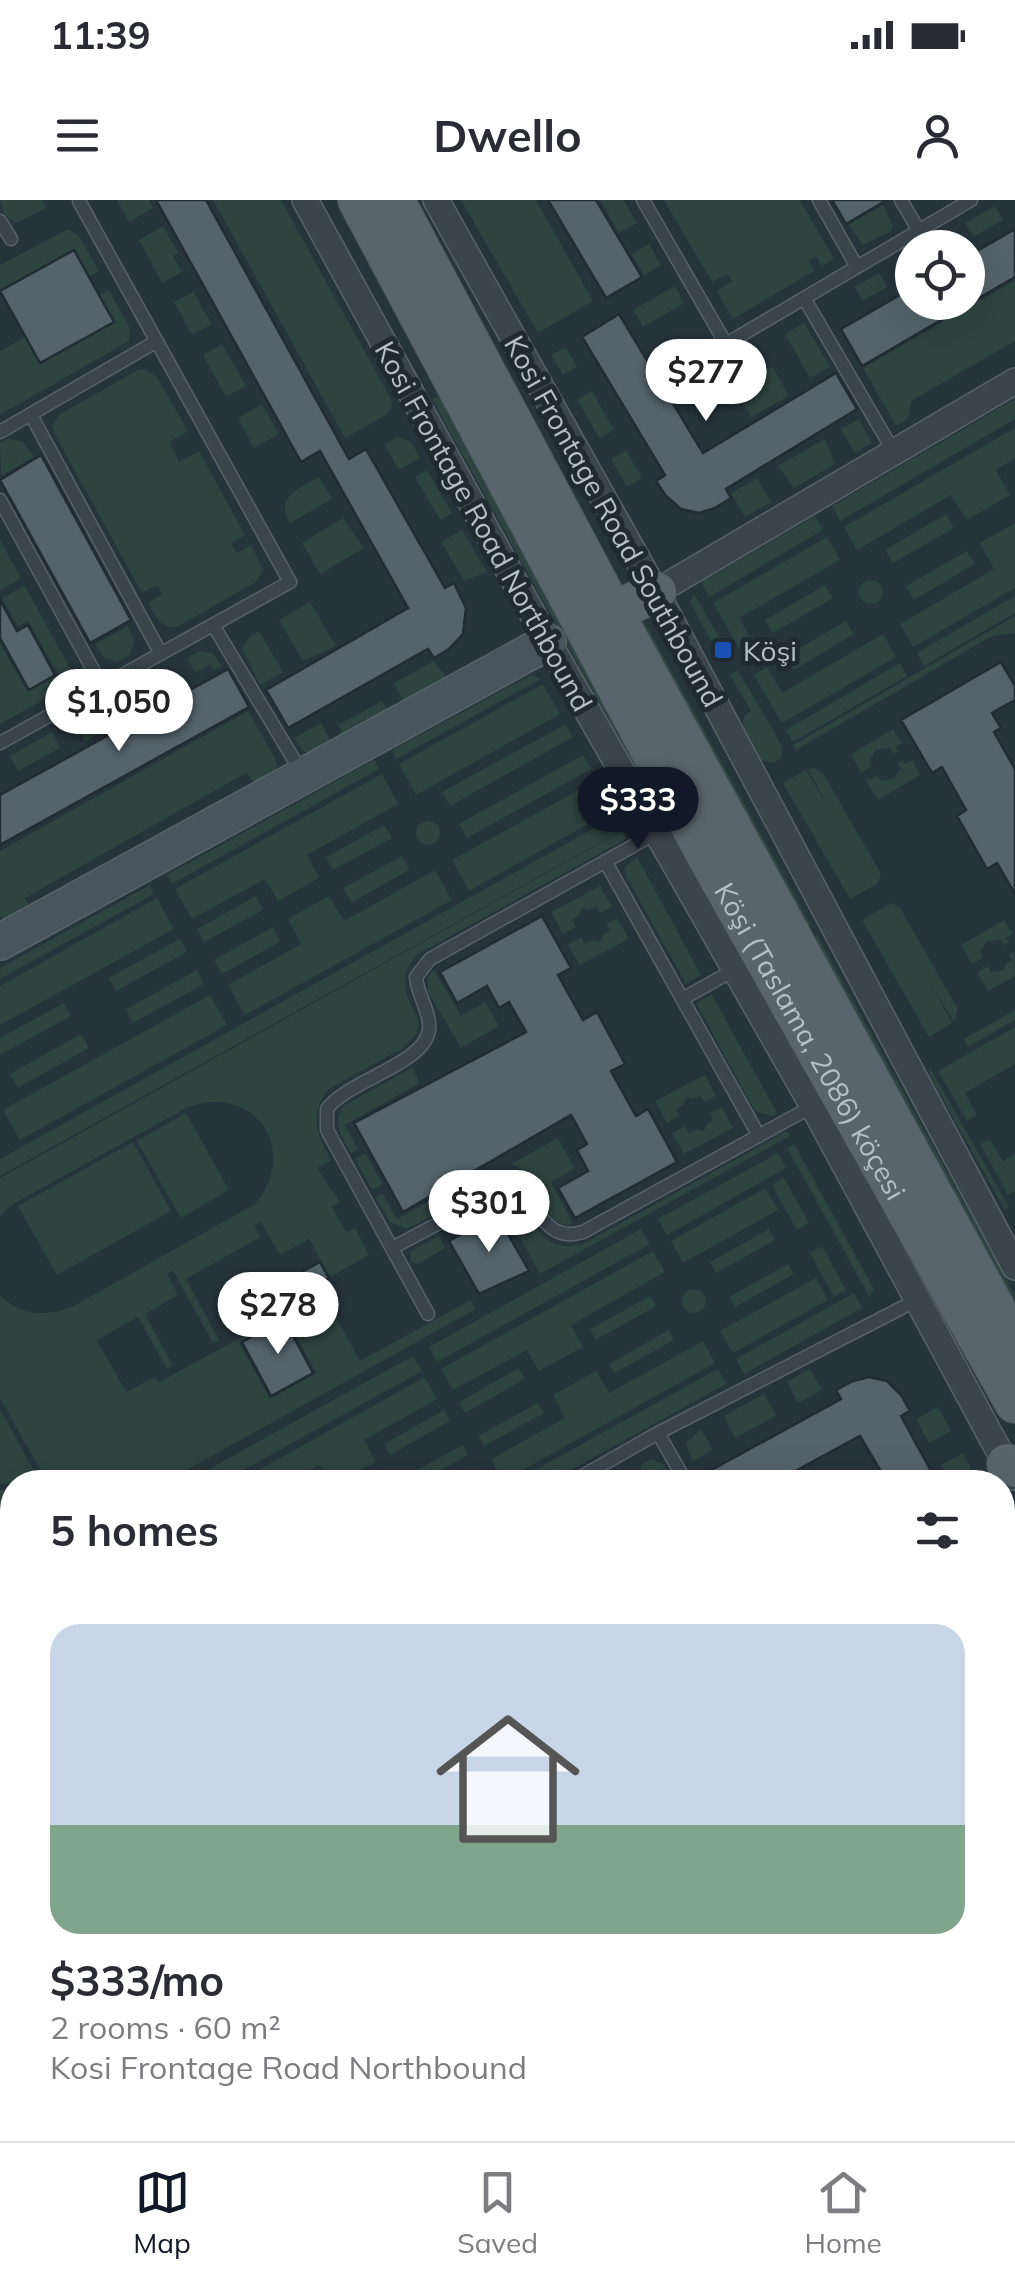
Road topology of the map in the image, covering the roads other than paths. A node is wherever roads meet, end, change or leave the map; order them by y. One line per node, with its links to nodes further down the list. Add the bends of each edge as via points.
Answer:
1 (80, 200): 17 (lane)
2 (305, 200): 26 (street, Kosi Frontage Road Northbound)
3 (358, 200): 32 (main road, Köşi (Taslama, 2086) köçesi)
4 (394, 200): 24 (main road, Köşi (Taslama, 2086) köçesi)
5 (436, 200): 23 (street, Kosi Frontage Road Southbound)
6 (643, 200): 16 (lane, via 726,344)
7 (819, 200): 15 (lane)
8 (900, 200): 11 (lane)
9 (971, 200): 12 (lane)
10 (0, 220): 13 (lane)
11 (917, 230)
12 (920, 230)
13 (10, 240)
14 (895, 244): 15 (lane)
15 (858, 266): 16 (lane)
16 (804, 298): 21 (lane)
17 (158, 341): 19 (lane); 25 (lane, via 290,582)
18 (1015, 381): 21 (street)
19 (31, 415): 20 (lane); 27 (lane)
20 (0, 432)
21 (894, 452): 23 (street)
22 (0, 500): 28 (lane)
23 (656, 592): 24 (main road); 41 (street, Kosi Frontage Road Southbound)
24 (613, 612): 44 (main road, Köşi (Taslama, 2086) köçesi)
25 (214, 624): 27 (lane); 30 (lane)
26 (548, 642): 30 (street); 31 (street, Kosi Frontage Road Northbound)
27 (161, 654): 28 (lane)
28 (102, 686): 29 (lane)
29 (0, 743)
30 (304, 776): 35 (street)
31 (658, 832): 33 (lane); 34 (street, Kosi Frontage Road Northbound)
32 (709, 860): 34 (main road); 45 (main road, Köşi (Taslama, 2086) köçesi)
33 (605, 861): 37 (lane); 40 (lane, via 421,966 416,988 430,1021 422,1048 327,1109 328,1130)
34 (702, 915): 36 (street, Kosi Frontage Road Northbound)
35 (0, 942)
36 (736, 969): 37 (lane); 38 (street, Kosi Frontage Road Northbound)
37 (682, 999): 39 (lane)
38 (813, 1106): 39 (lane); 42 (street, Kosi Frontage Road Northbound)
39 (759, 1136): 40 (lane, via 572,1236 550,1230 526,1197 506,1188)
40 (392, 1248): 43 (lane)
41 (1015, 1266)
42 (920, 1299): 46 (lane); 49 (street, Kosi Frontage Road Northbound)
43 (428, 1314)
44 (1015, 1345)
45 (1015, 1402)
46 (658, 1433): 47 (lane); 48 (lane)
47 (593, 1470)
48 (679, 1470)
49 (1012, 1470)

